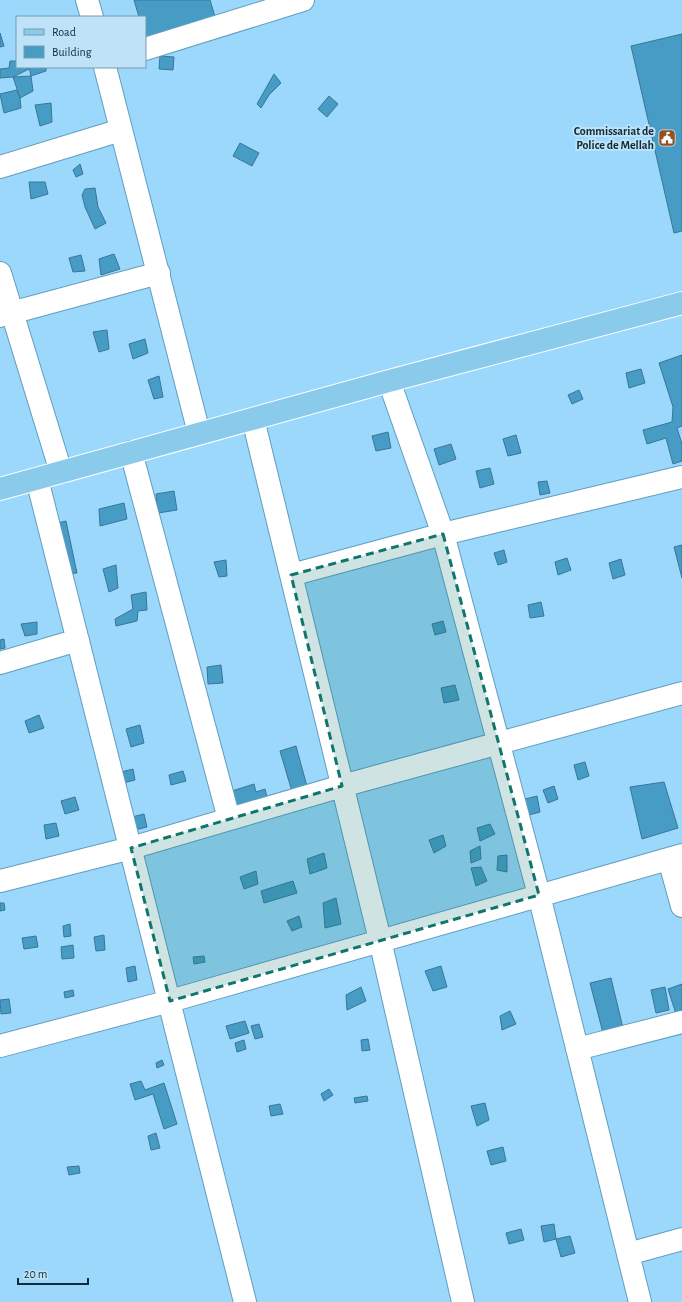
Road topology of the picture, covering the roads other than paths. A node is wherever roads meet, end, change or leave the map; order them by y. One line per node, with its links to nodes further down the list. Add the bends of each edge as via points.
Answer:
1 (87, 0): 4 (street)
2 (303, 0): 3 (street)
3 (277, 4): 5 (street)
4 (92, 16)
5 (146, 49)
6 (104, 68): 7 (street)
7 (121, 130): 8 (street); 10 (street)
8 (0, 167)
9 (0, 272): 12 (street)
10 (159, 273): 12 (street); 15 (street)
11 (682, 303): 13 (main road)
12 (6, 314): 17 (street)
13 (389, 381): 14 (main road); 21 (street)
14 (253, 419): 15 (main road); 22 (street)
15 (199, 433): 16 (main road)
16 (131, 452): 17 (main road); 28 (street)
17 (61, 472): 19 (main road)
18 (682, 477): 21 (street)
19 (37, 479): 20 (main road); 23 (street)
20 (0, 489)
21 (443, 534): 22 (street); 26 (street)
22 (291, 575): 27 (street)
23 (78, 640): 24 (street); 29 (street)
24 (0, 662)
25 (682, 693): 26 (street)
26 (498, 743): 27 (street); 32 (street)
27 (342, 786): 28 (street); 34 (street)
28 (229, 819): 29 (street)
29 (131, 848): 31 (street); 35 (street)
30 (676, 857): 32 (street); 33 (street)
31 (0, 881)
32 (538, 895): 34 (street); 38 (street)
33 (682, 906)
34 (380, 940): 35 (street); 42 (street)
35 (170, 1001): 37 (street); 41 (street)
36 (682, 1022): 38 (street)
37 (0, 1046)
38 (577, 1049): 40 (street)
39 (682, 1239): 40 (street)
40 (628, 1254): 43 (street)
41 (245, 1302)
42 (463, 1302)
43 (640, 1302)

